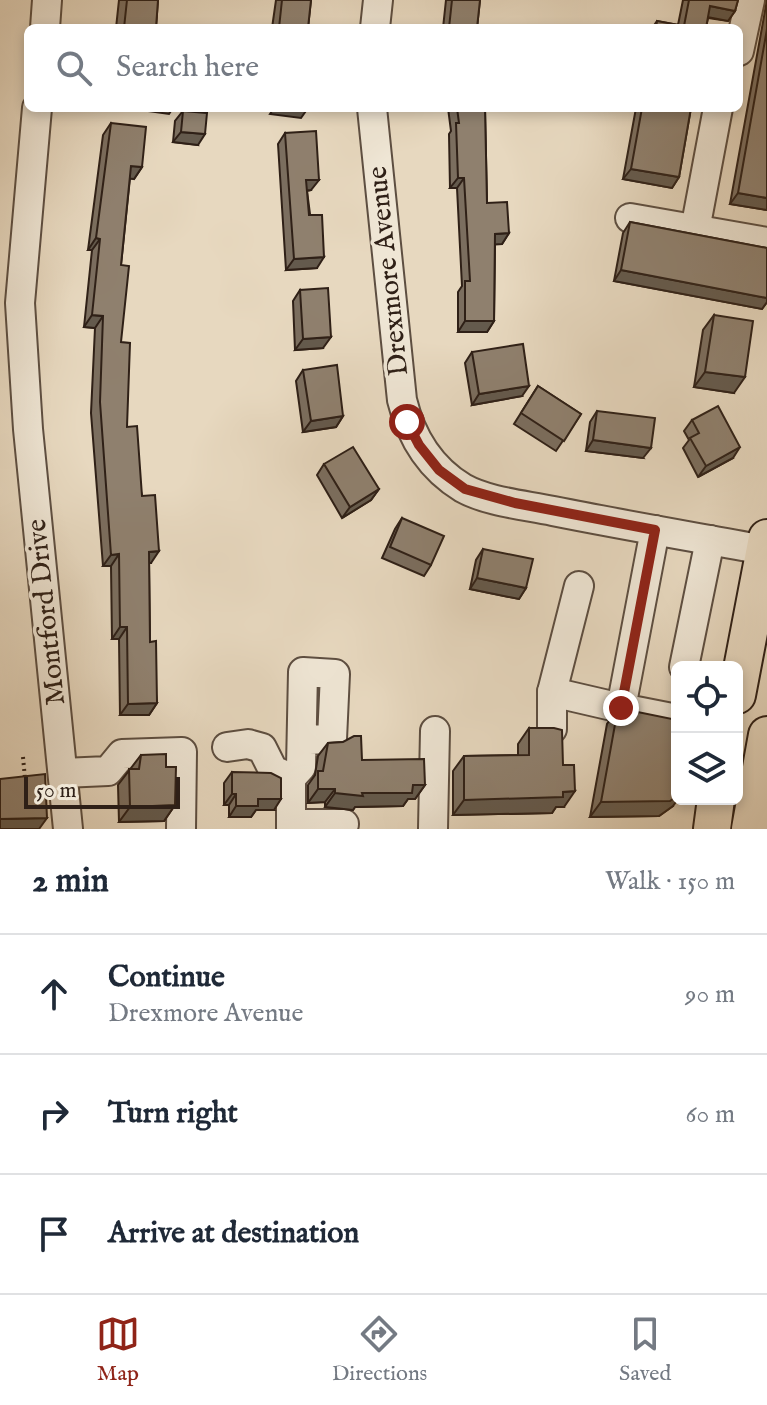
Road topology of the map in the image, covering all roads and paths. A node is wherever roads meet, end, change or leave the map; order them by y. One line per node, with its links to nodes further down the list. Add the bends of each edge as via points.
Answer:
1 (47, 0): 4 (street)
2 (378, 0): 5 (street)
3 (750, 0): 6 (street)
4 (45, 24)
5 (375, 24)
6 (743, 32)
7 (37, 112): 28 (street, Montford Drive, via 20,303)
8 (372, 112): 13 (street, Drexmore Avenue, via 402,400 419,445 439,470 465,489)
9 (717, 112): 11 (street)
10 (630, 218): 11 (street)
11 (695, 230): 12 (street)
12 (767, 242)
13 (655, 530): 14 (street, Drexmore Avenue); 20 (street)
14 (710, 540): 15 (street, Drexmore Avenue); 17 (street)
15 (766, 544): 18 (main road)
16 (579, 586): 19 (street)
17 (685, 661)
18 (743, 664)
19 (552, 692): 20 (street); 22 (street)
20 (621, 708): 21 (street)
21 (671, 713)
22 (552, 729)
23 (435, 731): 36 (street)
24 (767, 735): 38 (main road)
25 (302, 740): 29 (street, via 301,767)
26 (227, 747): 29 (street, via 262,748 273,770)
27 (23, 757): 30 (path)
28 (63, 773): 34 (street, Montford Drive); 35 (street, via 108,771 122,754 182,752)
29 (291, 778): 33 (street)
30 (26, 786)
31 (715, 805): 37 (main road)
32 (344, 824): 33 (street)
33 (291, 827)
34 (68, 829)
35 (181, 829)
36 (433, 829)
37 (712, 829)
38 (750, 829)

